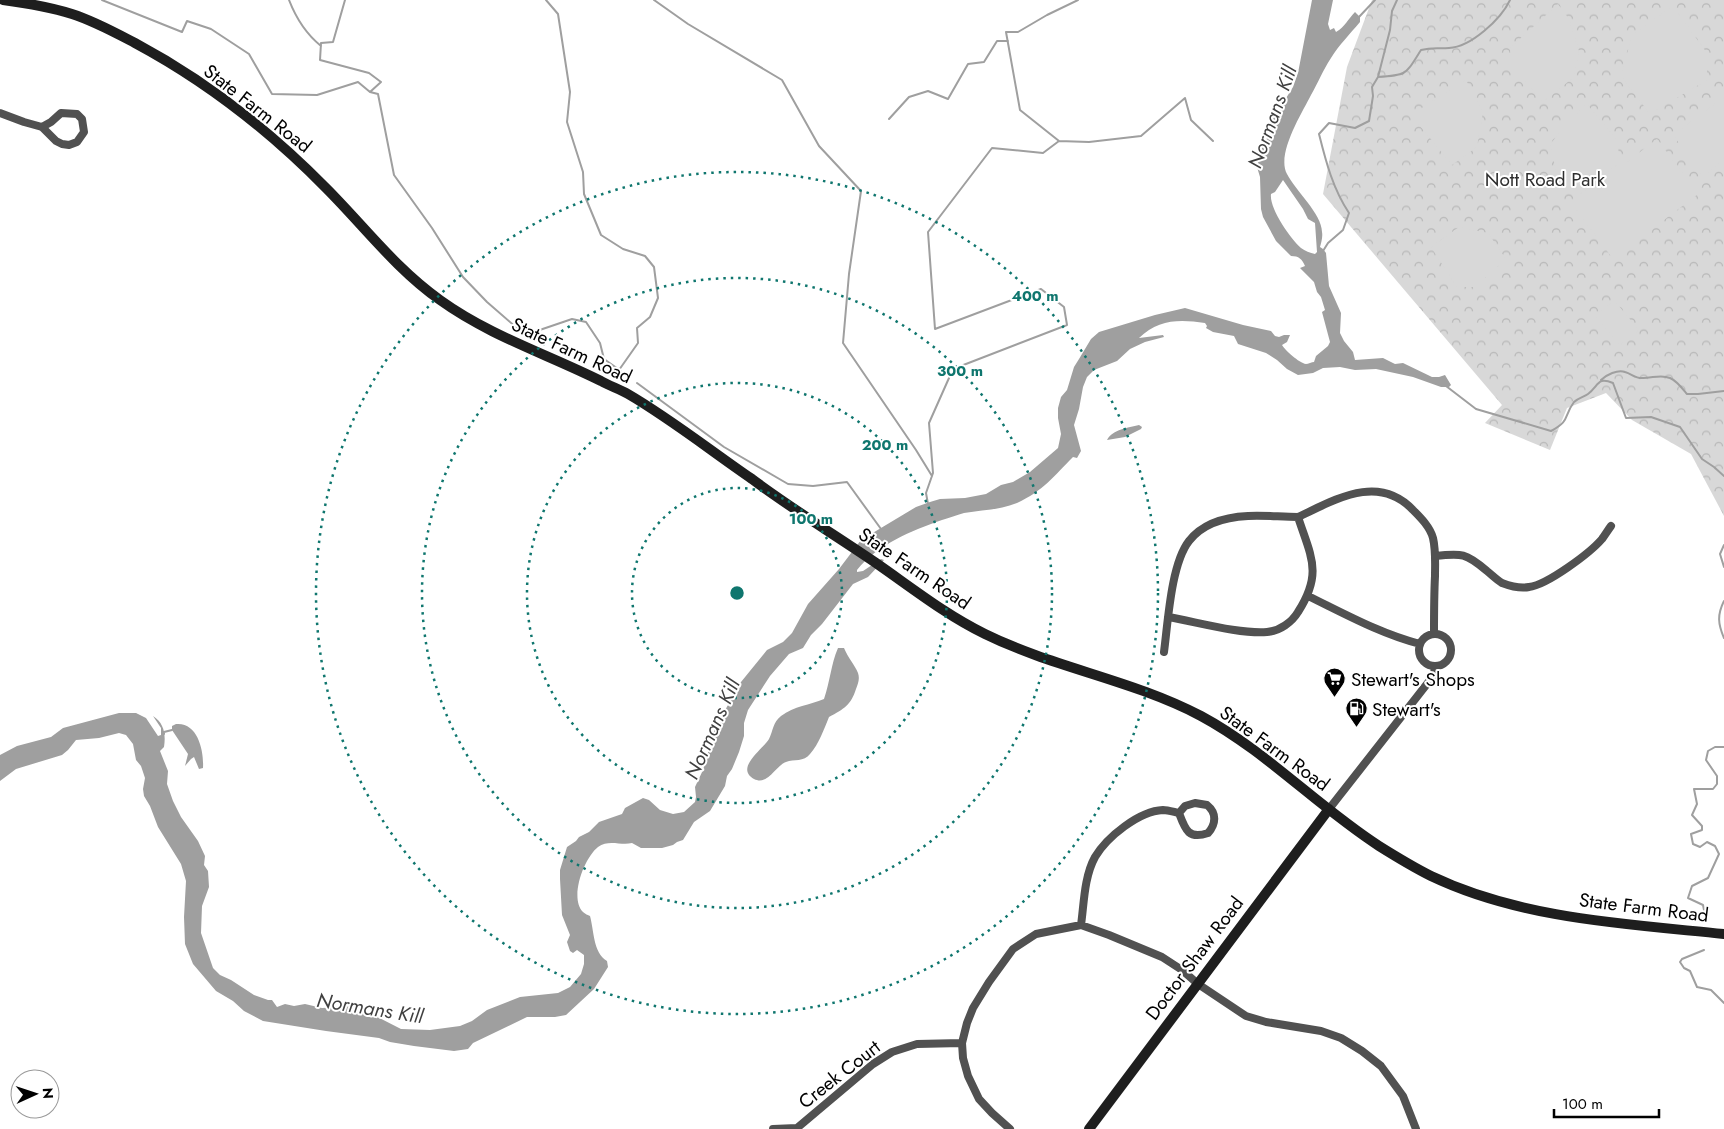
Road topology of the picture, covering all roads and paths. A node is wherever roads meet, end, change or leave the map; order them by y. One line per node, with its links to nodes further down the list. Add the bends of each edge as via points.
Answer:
1 (3, 0): 13 (main road, State Farm Road, via 70,14 102,26 154,53 242,112 310,172 396,263 439,300 507,340 624,392 939,608 986,635 1172,702 1200,716 1238,738)
2 (0, 113): 3 (street)
3 (42, 127): 3 (street, via 56,141 69,145 77,142 84,132 82,119 77,114 61,113)
4 (1298, 517): 6 (street, via 1346,496 1369,491 1387,493 1408,504 1423,520 1432,537); 7 (street, via 1313,568); 8 (street, via 1248,516 1223,519 1207,526 1189,541 1178,562)
5 (1611, 526): 6 (street, via 1588,553 1541,584 1528,588 1500,582 1465,555)
6 (1435, 556): 9 (street)
7 (1308, 596): 8 (street, via 1284,627 1269,632 1250,632); 10 (street, via 1374,629)
8 (1168, 616): 11 (street)
9 (1434, 634): 10 (street); 12 (street, via 1448,640 1451,649 1445,662)
10 (1420, 644): 12 (street, via 1422,659)
11 (1164, 652)
12 (1435, 666): 13 (street, via 1434,675)
13 (1329, 809): 16 (main road, State Farm Road, via 1407,863 1434,878 1489,898 1537,911); 17 (main road, Doctor Shaw Road)
14 (1179, 813): 14 (street, via 1187,831 1195,835 1208,833 1215,824 1214,813 1207,805 1191,804); 15 (street, via 1164,810 1148,814 1124,826 1110,838 1095,858 1086,884)
15 (1081, 926): 17 (street, via 1162,957); 18 (street, via 1036,934 1013,949 973,1008)
16 (1724, 934)
17 (1198, 984): 22 (main road, Doctor Shaw Road); 23 (street, via 1246,1016 1321,1031 1362,1051 1381,1066 1403,1096)
18 (962, 1043): 19 (street, Creek Court, via 917,1044 892,1052); 21 (street, via 968,1076 979,1099)
19 (796, 1128): 20 (street, Creek Court)
20 (773, 1129)
21 (1010, 1129)
22 (1089, 1129)
23 (1416, 1129)

